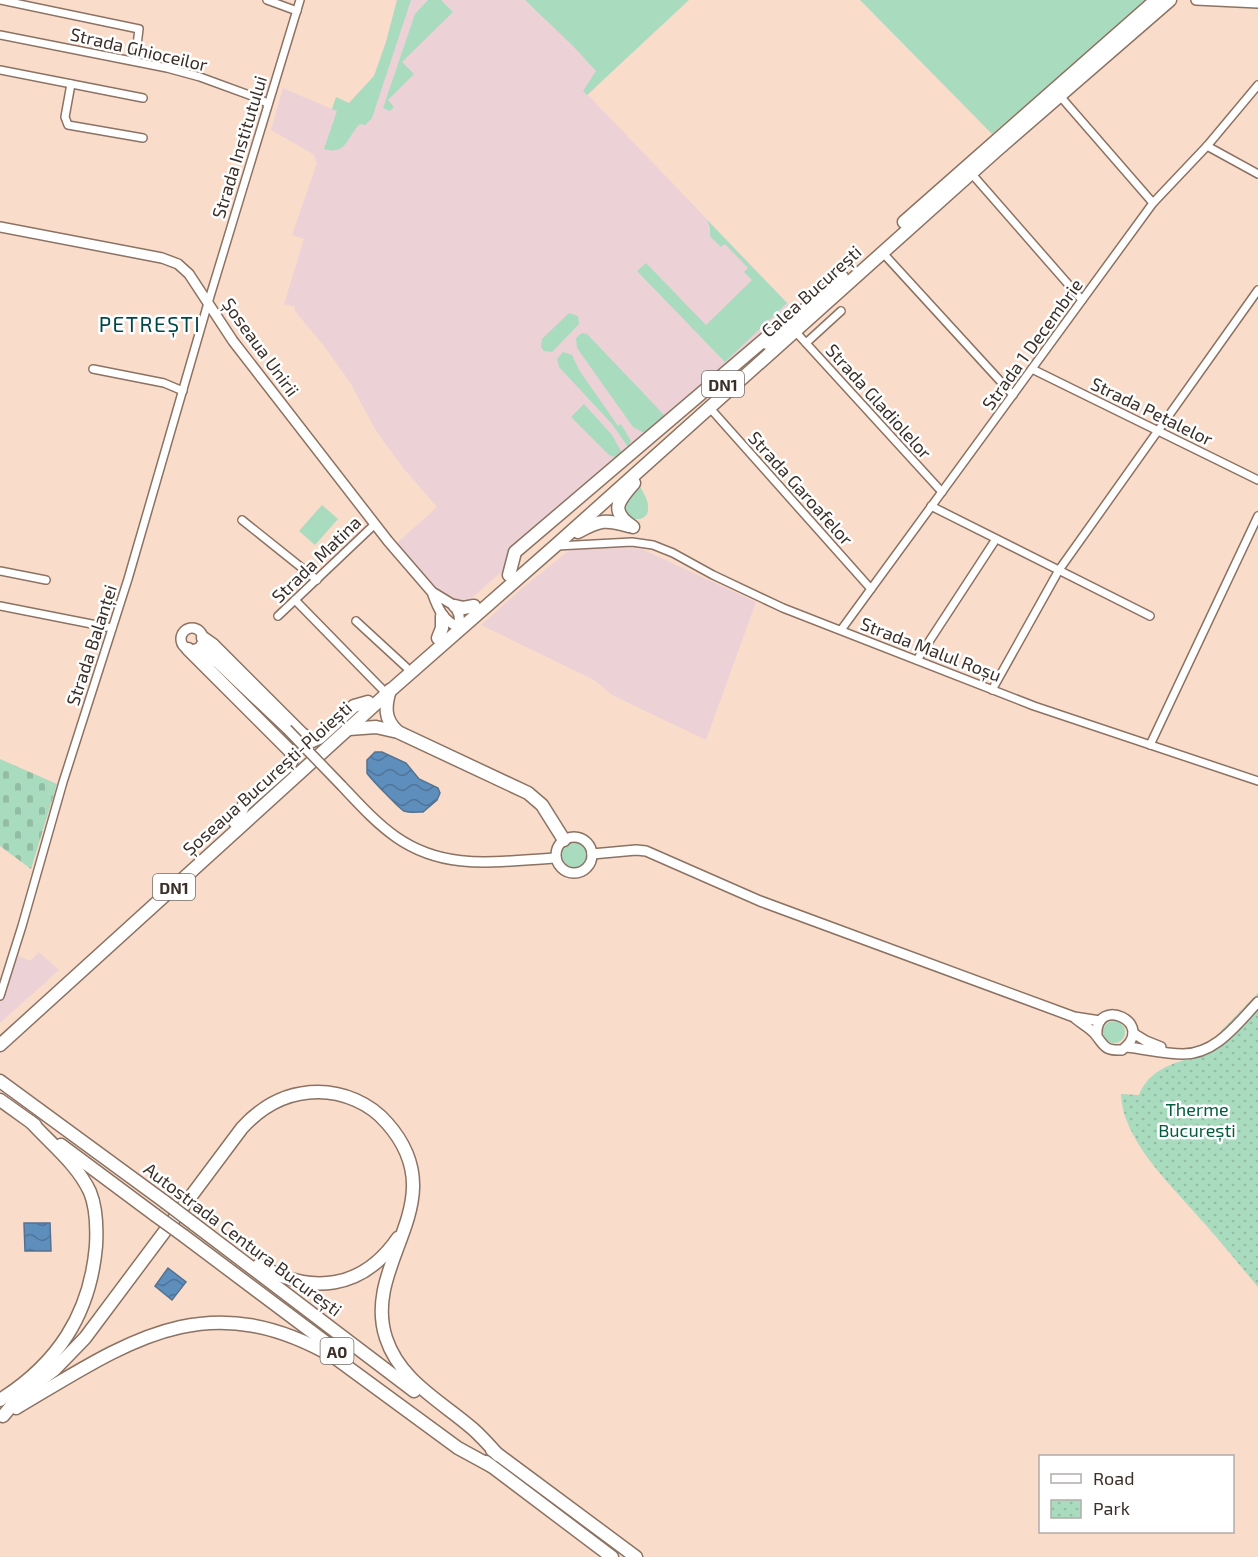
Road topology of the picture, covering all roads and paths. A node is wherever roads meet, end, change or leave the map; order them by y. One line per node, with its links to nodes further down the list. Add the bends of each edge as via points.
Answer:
1 (0, 0): 11 (street, via 139,29)
2 (267, 0): 9 (street)
3 (300, 0): 9 (street, Strada Institutului)
4 (1156, 0): 29 (highway, Calea București / DN1)
5 (1170, 0): 15 (highway, Calea București / DN1)
6 (1196, 0): 7 (street)
7 (1225, 0): 8 (street)
8 (1258, 3)
9 (297, 11): 17 (street, Strada Institutului)
10 (0, 35): 11 (street, Strada Ghioceilor)
11 (135, 61): 17 (street, Strada Ghioceilor, via 200,77)
12 (0, 70): 13 (street)
13 (71, 84): 16 (street); 18 (street, via 65,117 68,125)
14 (1258, 85): 19 (street, Strada 1 Decembrie)
15 (1060, 96): 20 (highway, Calea București / DN1); 22 (street)
16 (143, 98)
17 (268, 104): 27 (street, Strada Institutului)
18 (143, 138)
19 (1207, 146): 21 (street); 22 (street, Strada 1 Decembrie)
20 (971, 173): 24 (highway, Calea București / DN1); 26 (street)
21 (1258, 174)
22 (1153, 203): 26 (street, Strada 1 Decembrie)
23 (0, 227): 27 (street, Șoseaua Unirii, via 172,261 189,273)
24 (882, 252): 29 (highway, Calea București / DN1); 34 (street)
25 (1258, 290): 36 (street)
26 (1082, 300): 32 (street, Strada 1 Decembrie)
27 (208, 303): 33 (street, Strada Balanței); 43 (street, Șoseaua Unirii)
28 (841, 311): 30 (street)
29 (792, 327): 30 (street, Strada Gladiolelor); 35 (highway, Calea București / DN1); 57 (highway, DN1, via 772,333 515,552 508,576)
30 (806, 343): 39 (street, Strada Gladiolelor)
31 (93, 369): 33 (street, via 164,383)
32 (1032, 369): 34 (street, Strada 1 Decembrie); 36 (street, Strada Petalelor)
33 (183, 391): 63 (street, Strada Balanței)
34 (1013, 395): 39 (street, Strada 1 Decembrie)
35 (708, 407): 37 (highway, Calea București / DN1); 52 (street, Strada Garoafelor)
36 (1160, 431): 38 (street, Strada Petalelor); 48 (street)
37 (661, 450): 44 (highway, via 619,503 620,517 633,527 609,521); 47 (highway, Calea București / DN1)
38 (1258, 480)
39 (942, 492): 40 (street, Strada 1 Decembrie)
40 (931, 506): 45 (street); 52 (street, Strada 1 Decembrie)
41 (1258, 516): 74 (street)
42 (242, 520): 51 (street)
43 (375, 524): 51 (street, Strada Matina); 53 (street, Șoseaua Unirii)
44 (592, 524): 46 (street, via 589,534); 47 (highway)
45 (996, 539): 48 (street); 67 (street)
46 (597, 544): 47 (street, Strada Malul Roșu); 64 (street, Strada Malul Roșu, via 653,545 783,608)
47 (555, 546): 57 (highway, Calea București / DN1)
48 (1059, 570): 60 (street); 70 (street)
49 (0, 571): 50 (street)
50 (46, 580)
51 (317, 580): 54 (street, Strada Matina)
52 (871, 589): 64 (street, Strada 1 Decembrie)
53 (432, 592): 56 (street, Șoseaua Unirii); 59 (street, Șoseaua Unirii)
54 (295, 600): 58 (street, Strada Matina); 69 (street)
55 (0, 606): 63 (street)
56 (455, 606): 57 (highway); 62 (street)
57 (476, 609): 62 (highway, Șoseaua București-Ploiești / DN1)
58 (278, 616)
59 (442, 616): 62 (street); 65 (highway)
60 (1150, 616)
61 (356, 621): 68 (street)
62 (458, 624): 65 (highway, Șoseaua București-Ploiești / DN1); 69 (highway, Șoseaua București-Ploiești / DN1)
63 (112, 628): 80 (street, Strada Balanței)
64 (841, 630): 67 (street, Strada Malul Roșu)
65 (438, 638): 68 (highway, Șoseaua București-Ploiești / DN1)
66 (197, 645): 71 (highway, via 213,645 312,741 354,706); 76 (highway, via 291,752 290,764 244,805); 79 (street, bridge, via 213,655 394,836 439,858 471,863)
67 (917, 660): 70 (street, Strada Malul Roșu)
68 (406, 667): 69 (highway, Șoseaua București-Ploiești / DN1)
69 (386, 689): 71 (highway, Șoseaua București-Ploiești / DN1); 72 (highway, Șoseaua București-Ploiești / DN1); 73 (highway, via 387,715)
70 (992, 690): 74 (street, Strada Malul Roșu)
71 (368, 702): 76 (highway, Șoseaua București-Ploiești / DN1)
72 (347, 729): 73 (highway, via 372,726); 87 (highway, Șoseaua București-Ploiești / DN1)
73 (398, 732): 77 (highway, via 533,797)
74 (1150, 745): 75 (street, Strada Malul Roșu)
75 (1258, 781)
76 (235, 822): 85 (highway, Șoseaua București-Ploiești / DN1)
77 (564, 840): 78 (street, via 581,838); 79 (street, via 557,848)
78 (592, 854): 79 (street, via 588,867 576,874 565,872); 82 (street, via 649,852 760,901)
79 (556, 858)
80 (0, 996)
81 (1258, 1002): 89 (street, via 1218,1042)
82 (1074, 1017): 83 (street); 86 (street)
83 (1100, 1021): 84 (street, via 1110,1015 1121,1016); 86 (street)
84 (1133, 1033): 88 (street); 89 (street)
85 (0, 1035)
86 (1097, 1036): 88 (street, via 1109,1049)
87 (0, 1045)
88 (1127, 1047): 89 (street)
89 (1184, 1054)
90 (0, 1081): 94 (highway, Autostrada Centura București / A0, bridge)
91 (0, 1100): 92 (highway, Autostrada Centura București / A0)
92 (31, 1122): 96 (highway, via 75,1169 90,1194 97,1227 95,1258 74,1326 39,1371); 99 (highway, Autostrada Centura București / A0, bridge)
93 (404, 1230): 94 (highway, via 371,1268 350,1279 316,1284 273,1273); 95 (highway, via 413,1194 410,1166 403,1145 384,1119 361,1103 329,1093 302,1093 274,1102 242,1128 74,1351); 98 (highway, via 382,1301 388,1345 417,1385 473,1429)
94 (207, 1234): 98 (highway, Autostrada Centura București / A0)
95 (19, 1397): 96 (highway); 97 (highway)
96 (0, 1401)
97 (2, 1417): 99 (highway, via 107,1355 151,1334 182,1326 241,1324 293,1337 324,1352 458,1448)
98 (498, 1455): 101 (highway, Autostrada Centura București / A0)
99 (491, 1466): 100 (highway, Autostrada Centura București / A0)
100 (612, 1557)
101 (636, 1557)

